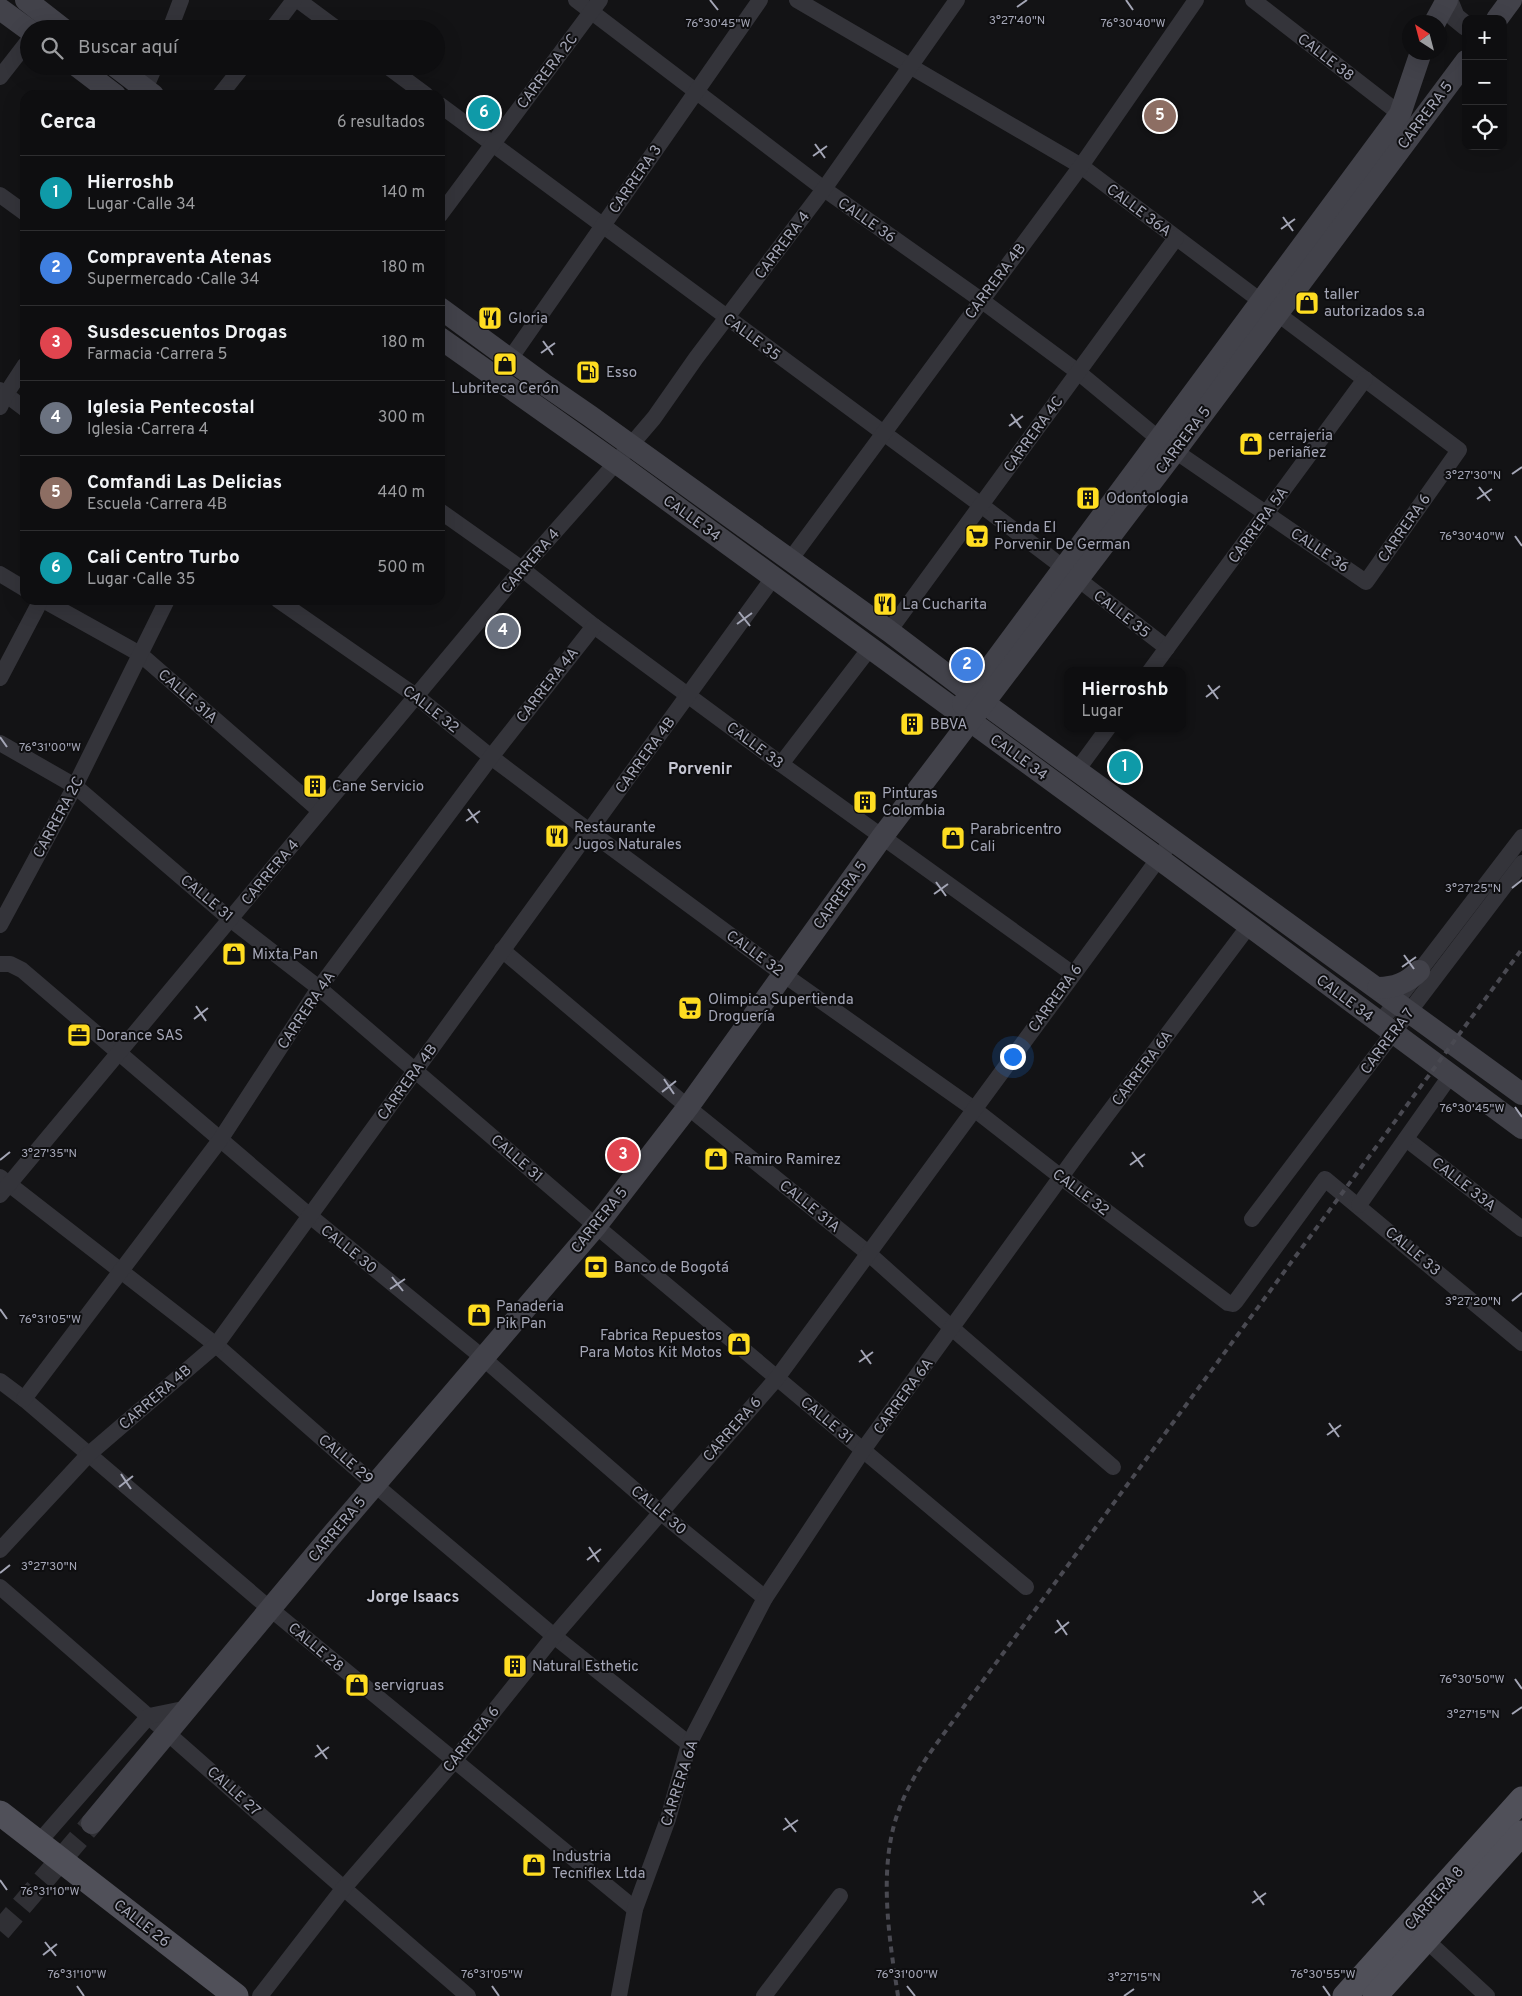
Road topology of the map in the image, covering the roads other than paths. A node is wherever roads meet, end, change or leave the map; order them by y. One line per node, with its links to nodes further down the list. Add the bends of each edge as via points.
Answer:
1 (26, 0): 17 (main road)
2 (181, 0): 18 (street)
3 (294, 0): 19 (street)
4 (298, 0): 20 (street)
5 (576, 0): 13 (street, CALLE 36)
6 (760, 0): 38 (street, CARRERA 3)
7 (797, 0): 26 (street, CALLE 36A)
8 (957, 0): 26 (street, CARRERA 4)
9 (1196, 0): 42 (street, CARRERA 4B)
10 (1253, 0): 40 (street, CALLE 38)
11 (1447, 0): 15 (main road); 22 (street, via 1455,17)
12 (1511, 0): 16 (main road)
13 (595, 6): 38 (street, CALLE 36); 41 (street, CARRERA 2C)
14 (0, 9): 21 (main road)
15 (1439, 15)
16 (1501, 15)
17 (52, 20)
18 (173, 20)
19 (279, 20)
20 (324, 20)
21 (20, 23)
22 (1462, 23)
23 (20, 51): 32 (street)
24 (1417, 60): 40 (main road, CARRERA 5)
25 (1462, 66): 50 (main road, CARRERA 5)
26 (910, 67): 42 (street, CALLE 36A); 43 (street, CARRERA 4)
27 (89, 75): 33 (main road)
28 (126, 75): 34 (main road)
29 (153, 75): 35 (street)
30 (236, 75): 36 (street)
31 (399, 75): 37 (street)
32 (0, 77)
33 (108, 90)
34 (147, 90)
35 (150, 90)
36 (224, 90)
37 (419, 90)
38 (696, 92): 43 (street, CALLE 36); 47 (street, CARRERA 3)
39 (445, 109): 41 (street, CALLE 35)
40 (1400, 114): 50 (main road, CARRERA 5)
41 (492, 144): 45 (street, CARRERA 2C); 47 (street, CALLE 35)
42 (1080, 166): 48 (street, CALLE 36A); 49 (street, CARRERA 4B)
43 (824, 189): 49 (street, CALLE 36); 52 (street, CARRERA 4)
44 (0, 195): 46 (street)
45 (445, 207)
46 (20, 209)
47 (602, 226): 52 (street, CALLE 35); 54 (street, CARRERA 3)
48 (1176, 238): 50 (street, CALLE 36A); 56 (street, CARRERA 4C)
49 (981, 300): 56 (street, CALLE 36); 60 (street, CARRERA 4B)
50 (1268, 307): 57 (street, CALLE 36A); 61 (main road, CARRERA 5)
51 (445, 312): 54 (main road, CALLE 34)
52 (727, 318): 60 (street, CALLE 35); 62 (street, CARRERA 4)
53 (445, 342): 64 (main road, CALLE 34)
54 (510, 359): 62 (main road, CALLE 34)
55 (20, 372): 58 (street)
56 (1078, 372): 61 (street, CALLE 36); 65 (street, CARRERA 4C)
57 (1365, 379): 63 (street, CALLE 36A); 66 (street, CARRERA 5A)
58 (2, 397): 59 (street)
59 (20, 406)
60 (883, 434): 65 (street, CALLE 35); 68 (street, CARRERA 4B)
61 (1167, 445): 66 (street, CALLE 36); 71 (main road, CARRERA 5)
62 (631, 446): 64 (street, CARRERA 4); 68 (main road, CALLE 34)
63 (1459, 450): 73 (street, CARRERA 6)
64 (616, 463): 69 (street, CARRERA 4); 72 (main road, CALLE 34)
65 (981, 505): 71 (street, CALLE 35); 80 (street, CARRERA 4C)
66 (1266, 514): 73 (street, CALLE 36); 82 (street, CARRERA 5A)
67 (445, 515): 69 (street, CALLE 33)
68 (790, 560): 80 (main road, CALLE 34)
69 (522, 569): 79 (street, CALLE 33); 87 (street, CARRERA 4)
70 (0, 574): 74 (street)
71 (1071, 574): 82 (street, CALLE 35); 88 (main road, CARRERA 5)
72 (773, 578): 81 (main road, CALLE 34); 86 (street, CARRERA 4B)
73 (1366, 582)
74 (20, 586)
75 (39, 605): 85 (street)
76 (51, 605): 83 (street, CALLE 31A)
77 (164, 605): 83 (street, CARRERA 2C)
78 (285, 605): 87 (street, CALLE 32)
79 (594, 626): 86 (street, CALLE 33); 92 (street, CARRERA 4A)
80 (889, 631): 88 (main road, CALLE 34)
81 (870, 648): 89 (main road, CALLE 34); 93 (street)
82 (1167, 648): 84 (street, CARRERA 5A)
83 (140, 654): 95 (street, CARRERA 2C); 96 (street, CALLE 31A)
84 (1153, 667)
85 (0, 678)
86 (688, 695): 93 (street, CALLE 33); 97 (street, CARRERA 4B)
87 (416, 696): 92 (street, CALLE 32); 96 (street, CARRERA 4)
88 (978, 698): 89 (main road, CARRERA 5); 94 (main road, CALLE 34)
89 (964, 717): 98 (main road, CARRERA 5); 101 (main road, CALLE 34)
90 (1105, 732): 94 (street)
91 (0, 743): 95 (street, CALLE 31)
92 (491, 756): 97 (street, CALLE 32); 111 (street, CARRERA 4A)
93 (781, 764): 98 (street, CALLE 33)
94 (1078, 770): 100 (main road, CALLE 34)
95 (75, 786): 103 (street, CALLE 31); 104 (street, CARRERA 2C)
96 (320, 811): 103 (street, CARRERA 4)
97 (589, 831): 106 (street, CARRERA 4B); 109 (street, CALLE 32)
98 (882, 837): 109 (main road, CARRERA 5); 110 (street, CALLE 33)
99 (1522, 837): 108 (street, CARRERA 7)
100 (1173, 839): 101 (street, CARRERA 6); 112 (main road, CALLE 34)
101 (1158, 858): 105 (main road, CALLE 34); 110 (street, CARRERA 6)
102 (1522, 863): 113 (street, CARRERA 7)
103 (230, 919): 111 (street, CALLE 31); 115 (street, CARRERA 4)
104 (0, 925)
105 (1248, 927): 114 (main road, CALLE 34); 124 (street, CARRERA 6A)
106 (502, 950): 116 (street, CARRERA 4B); 119 (street, CALLE 31A)
107 (0, 964): 115 (street, CALLE 30, via 10,964 22,970)
108 (1419, 971): 112 (main road, via 1402,984); 113 (street, CARRERA 7)
109 (783, 974): 119 (main road, CARRERA 5); 120 (street, CALLE 32)
110 (1073, 974): 120 (street, CARRERA 6)
111 (319, 988): 116 (street, CALLE 31); 123 (street, CARRERA 4A)
112 (1378, 988): 113 (main road, CALLE 34)
113 (1403, 1006): 114 (street, CARRERA 7); 118 (main road, CALLE 34)
114 (1386, 1028): 117 (main road, CALLE 34); 129 (street, CARRERA 7)
115 (119, 1053): 123 (street, CALLE 30); 126 (street, CARRERA 4)
116 (415, 1070): 128 (street, CARRERA 4B); 130 (street, CALLE 31)
117 (1450, 1076): 121 (main road, CALLE 34); 122 (street)
118 (1522, 1094)
119 (688, 1107): 130 (main road, CARRERA 5); 132 (street, CALLE 31A)
120 (974, 1109): 124 (street, CALLE 32); 132 (street, CARRERA 6)
121 (1522, 1128)
122 (1406, 1139): 127 (street); 131 (street, CALLE 33A)
123 (220, 1140): 128 (street, CALLE 30); 133 (street, CARRERA 4A)
124 (1061, 1177): 125 (street, CALLE 32, via 1233,1304); 134 (street, CARRERA 6A)
125 (1325, 1179): 127 (street, CALLE 33)
126 (3, 1186): 133 (street, CALLE 29)
127 (1359, 1205): 135 (street, CALLE 33)
128 (310, 1216): 136 (street, CARRERA 4B); 137 (street, CALLE 30)
129 (1252, 1219)
130 (596, 1226): 137 (main road, CARRERA 5); 138 (street, CALLE 31)
131 (1522, 1229)
132 (868, 1253): 134 (street, CALLE 31A); 138 (street, CARRERA 6)
133 (121, 1270): 136 (street, CALLE 29); 140 (street, CARRERA 4A)
134 (953, 1329): 141 (street, CARRERA 6A); 143 (street, CALLE 31A)
135 (1522, 1343)
136 (216, 1345): 142 (street, CARRERA 4B); 144 (street, CALLE 29)
137 (482, 1358): 144 (main road, CARRERA 5); 145 (street, CALLE 30)
138 (777, 1378): 141 (street, CALLE 31); 145 (street, CARRERA 6)
139 (0, 1381): 140 (street, CALLE 28)
140 (24, 1399): 142 (street, CALLE 28)
141 (863, 1450): 148 (street, CALLE 31); 149 (street, CARRERA 6A)
142 (89, 1454): 146 (street, CARRERA 4B); 150 (street, CALLE 28)
143 (1113, 1467)
144 (375, 1484): 150 (main road, CARRERA 5); 151 (street, CALLE 29)
145 (660, 1512): 149 (street, CALLE 30); 151 (street, CARRERA 6)
146 (0, 1550)
147 (0, 1586): 153 (street, CALLE 27)
148 (1026, 1586)
149 (765, 1598): 155 (street, CARRERA 6A)
150 (270, 1608): 152 (main road, CARRERA 5); 156 (street, CALLE 28)
151 (554, 1636): 155 (street, CALLE 29); 156 (street, CARRERA 6)
152 (188, 1708): 153 (street); 154 (main road, CARRERA 5)
153 (148, 1716): 154 (street, CALLE 27); 161 (street)
154 (168, 1732): 159 (main road, CARRERA 5); 162 (street, CALLE 27)
155 (689, 1744): 164 (street, CARRERA 6A, via 668,1818)
156 (454, 1761): 162 (street, CARRERA 6); 164 (street, CALLE 28)
157 (1522, 1799): 171 (main road, CARRERA 8)
158 (0, 1813): 161 (main road, CALLE 26)
159 (92, 1823)
160 (1522, 1832): 165 (main road, CARRERA 8)
161 (38, 1843): 166 (main road, CALLE 26)
162 (343, 1889): 167 (street, CARRERA 6); 168 (street, CALLE 27)
163 (840, 1896): 170 (street)
164 (635, 1909): 169 (street, CARRERA 6A)
165 (1426, 1940): 172 (main road, CARRERA 8); 173 (street)
166 (236, 1996)
167 (260, 1996)
168 (468, 1996)
169 (619, 1996)
170 (764, 1996)
171 (1345, 1996)
172 (1375, 1996)
173 (1487, 1996)

